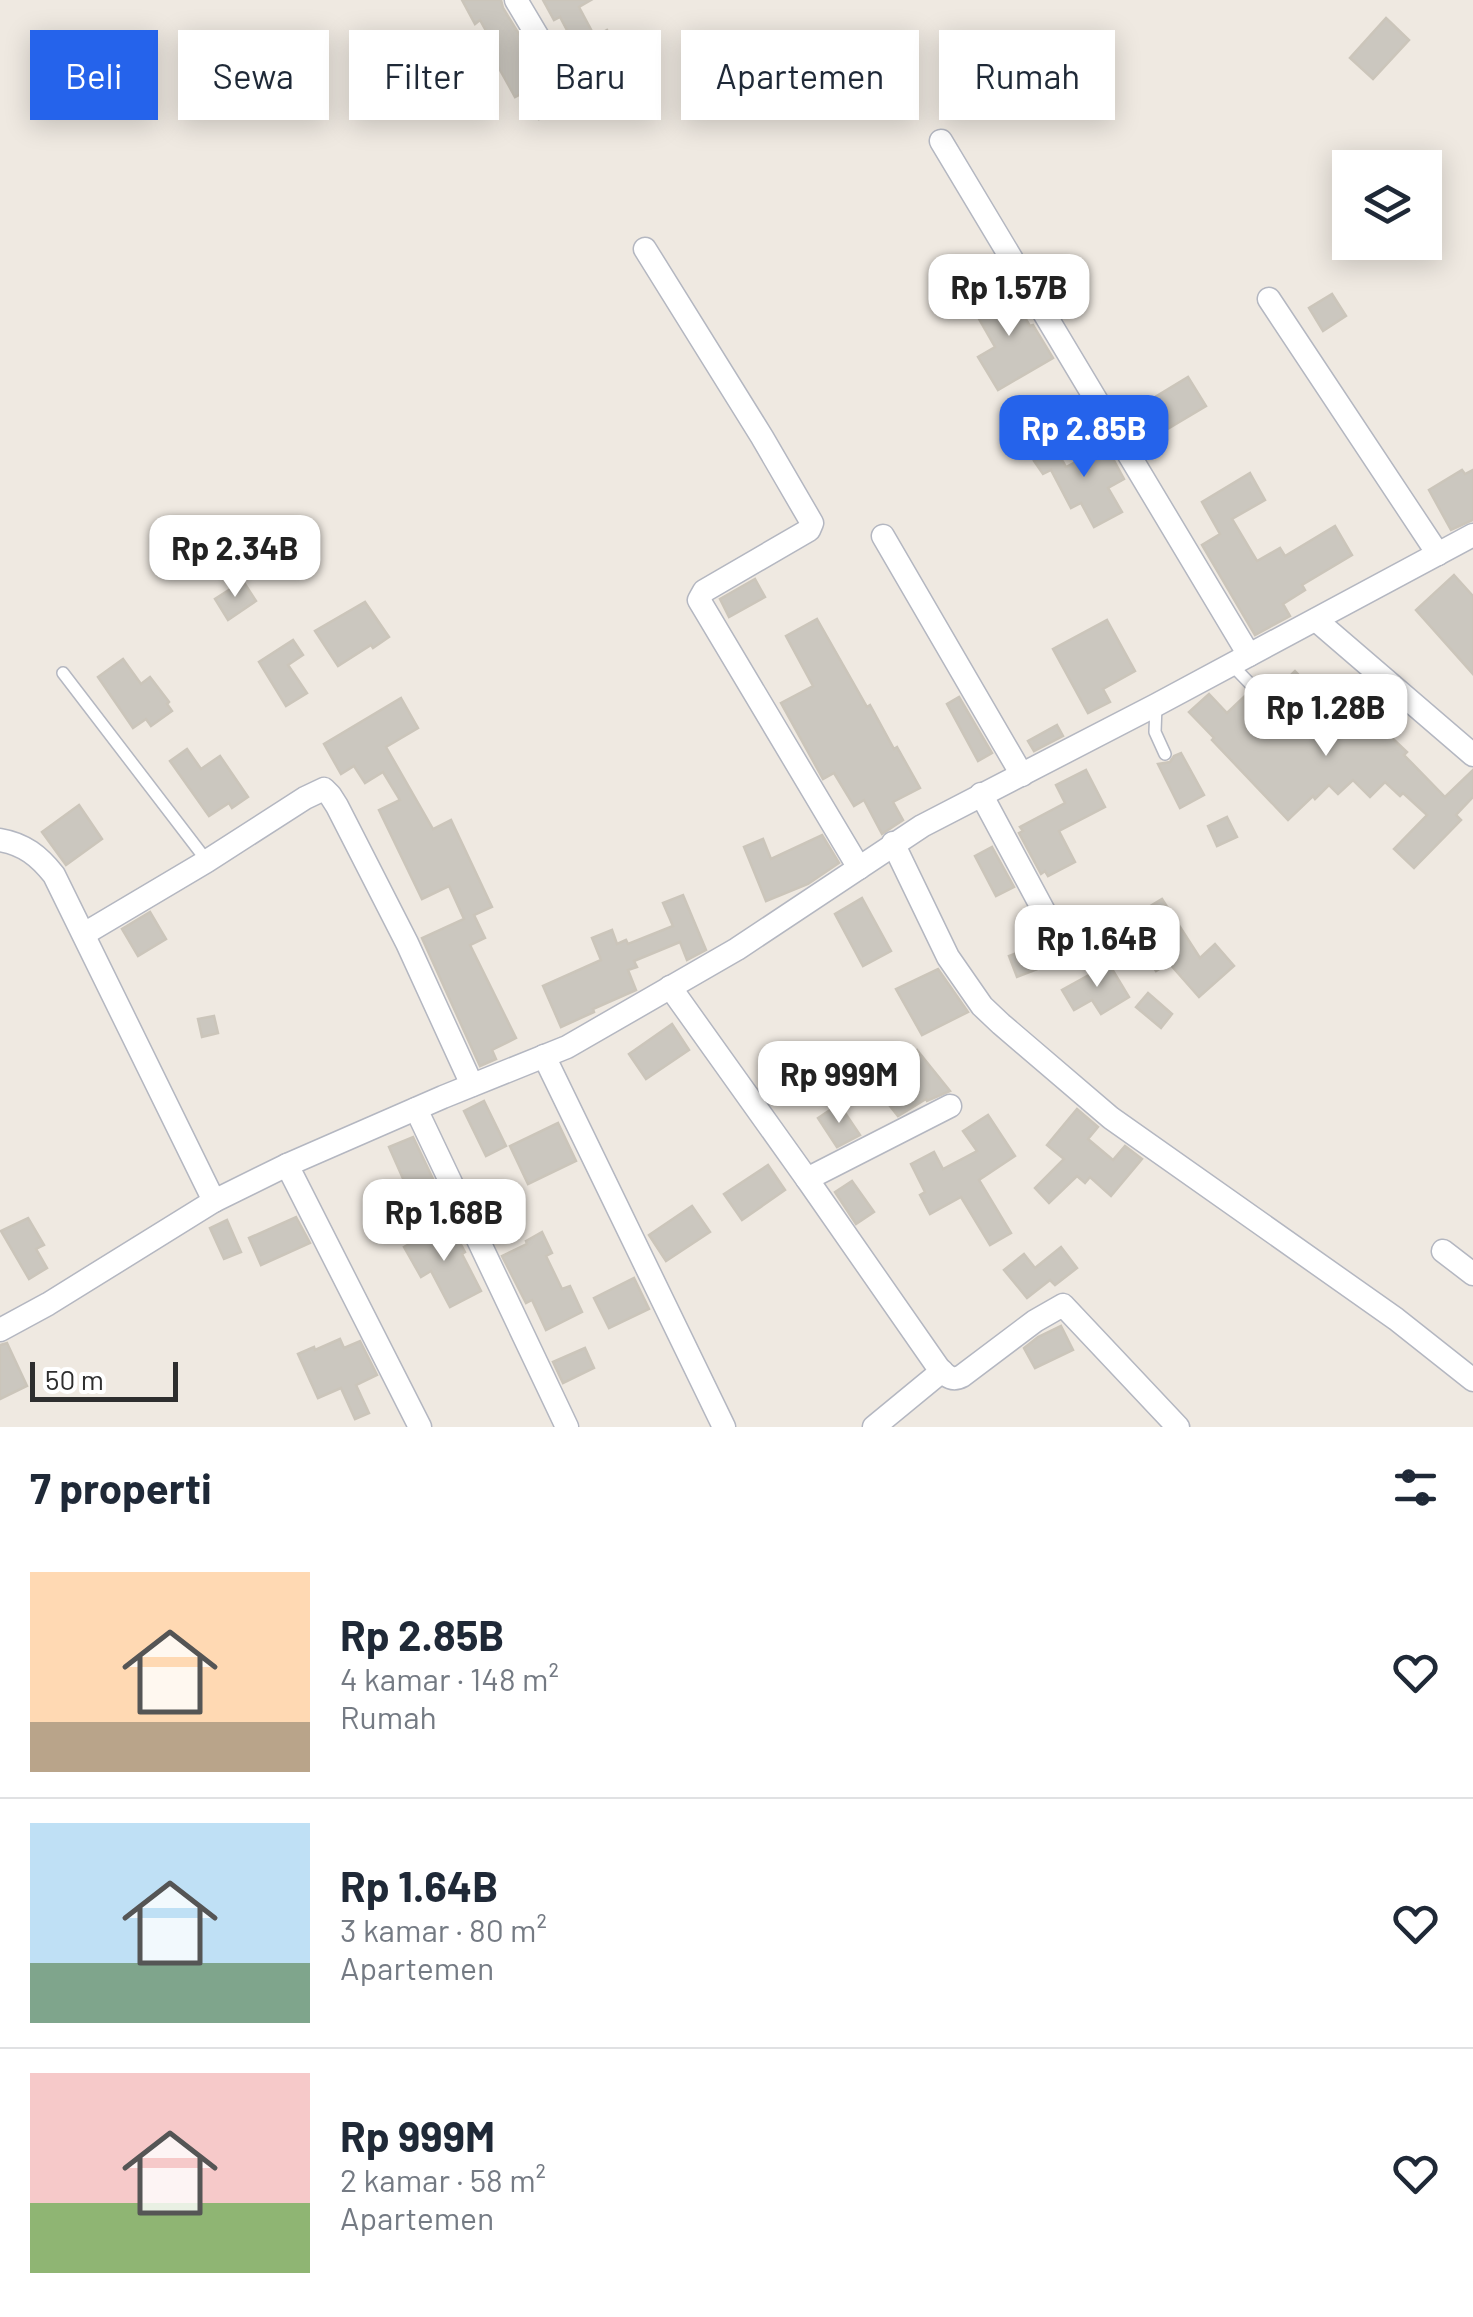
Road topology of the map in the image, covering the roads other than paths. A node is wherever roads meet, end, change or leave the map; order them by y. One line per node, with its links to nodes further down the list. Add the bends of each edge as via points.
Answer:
1 (516, 0): 2 (street)
2 (534, 30)
3 (941, 141): 10 (street)
4 (645, 249): 21 (street, via 812,523 699,600)
5 (1269, 298): 8 (street)
6 (1473, 534): 8 (street)
7 (884, 536): 16 (street)
8 (1438, 554): 9 (street)
9 (1316, 620): 10 (street); 15 (street)
10 (1240, 659): 12 (lane); 13 (street)
11 (63, 673): 20 (lane)
12 (1259, 693)
13 (1156, 705): 14 (lane, via 1155,732); 16 (street)
14 (1165, 754)
15 (1473, 754)
16 (1022, 775): 17 (street)
17 (981, 794): 19 (street); 23 (street)
18 (0, 840): 22 (street, via 44,862)
19 (894, 844): 21 (street); 36 (street, via 948,957 1001,1024 1111,1118)
20 (208, 860): 22 (street); 26 (street, via 327,791)
21 (858, 868): 24 (street)
22 (84, 934): 31 (street)
23 (1062, 945)
24 (670, 987): 25 (street); 30 (street)
25 (544, 1056): 26 (street); 39 (street)
26 (472, 1085): 28 (street)
27 (950, 1106): 30 (street)
28 (416, 1108): 29 (street); 38 (street)
29 (286, 1165): 31 (street); 37 (street)
30 (807, 1179): 35 (street)
31 (214, 1201): 34 (street)
32 (1444, 1251): 33 (street)
33 (1473, 1274)
34 (0, 1330)
35 (942, 1371): 40 (street); 41 (street, via 962,1376 1063,1305)
36 (1473, 1380)
37 (420, 1427)
38 (567, 1427)
39 (724, 1427)
40 (874, 1427)
41 (1178, 1427)

